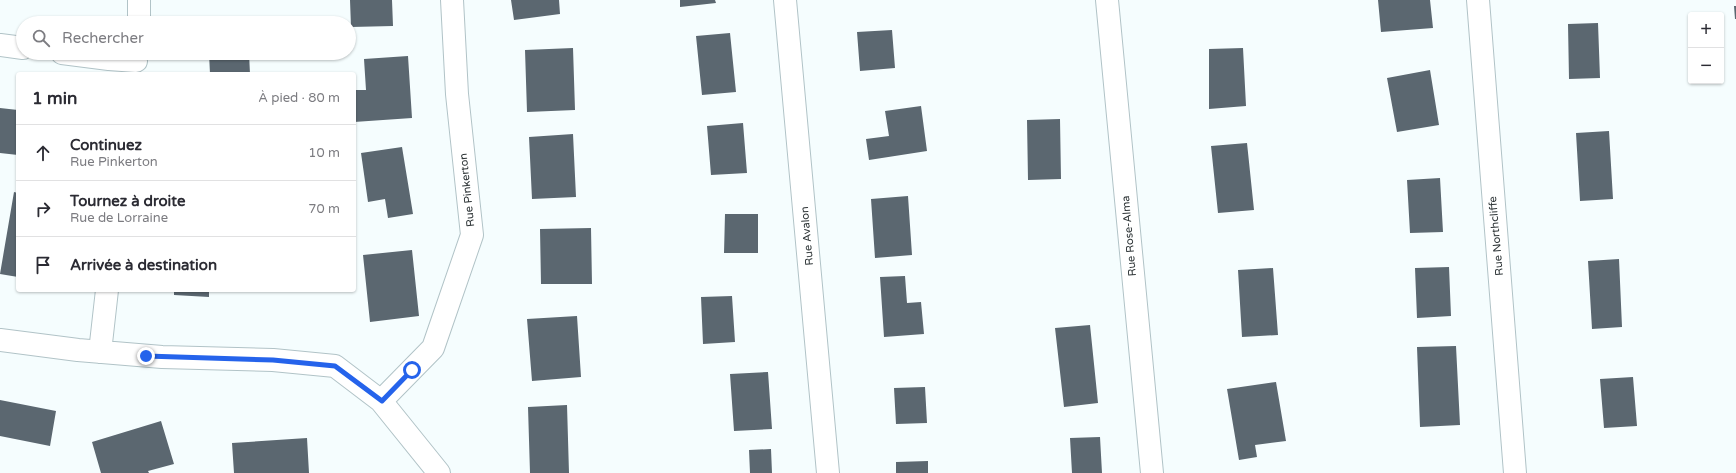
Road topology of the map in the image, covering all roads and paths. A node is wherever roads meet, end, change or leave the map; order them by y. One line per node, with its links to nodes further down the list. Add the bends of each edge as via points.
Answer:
1 (139, 0): 6 (street)
2 (452, 0): 14 (street, Rue Pinkerton, via 472,235 433,348)
3 (785, 0): 16 (street, Rue Avalon)
4 (1107, 0): 17 (street, Rue Rose-Alma)
5 (1478, 0): 18 (street, Rue Northcliffe)
6 (139, 16)
7 (0, 45): 8 (street)
8 (16, 47)
9 (118, 60): 10 (street)
10 (136, 62)
11 (108, 292): 13 (street)
12 (0, 340): 13 (street)
13 (100, 352): 14 (street, via 162,357 273,360 335,366)
14 (382, 401): 15 (street)
15 (439, 473)
16 (828, 473)
17 (1152, 473)
18 (1515, 473)

